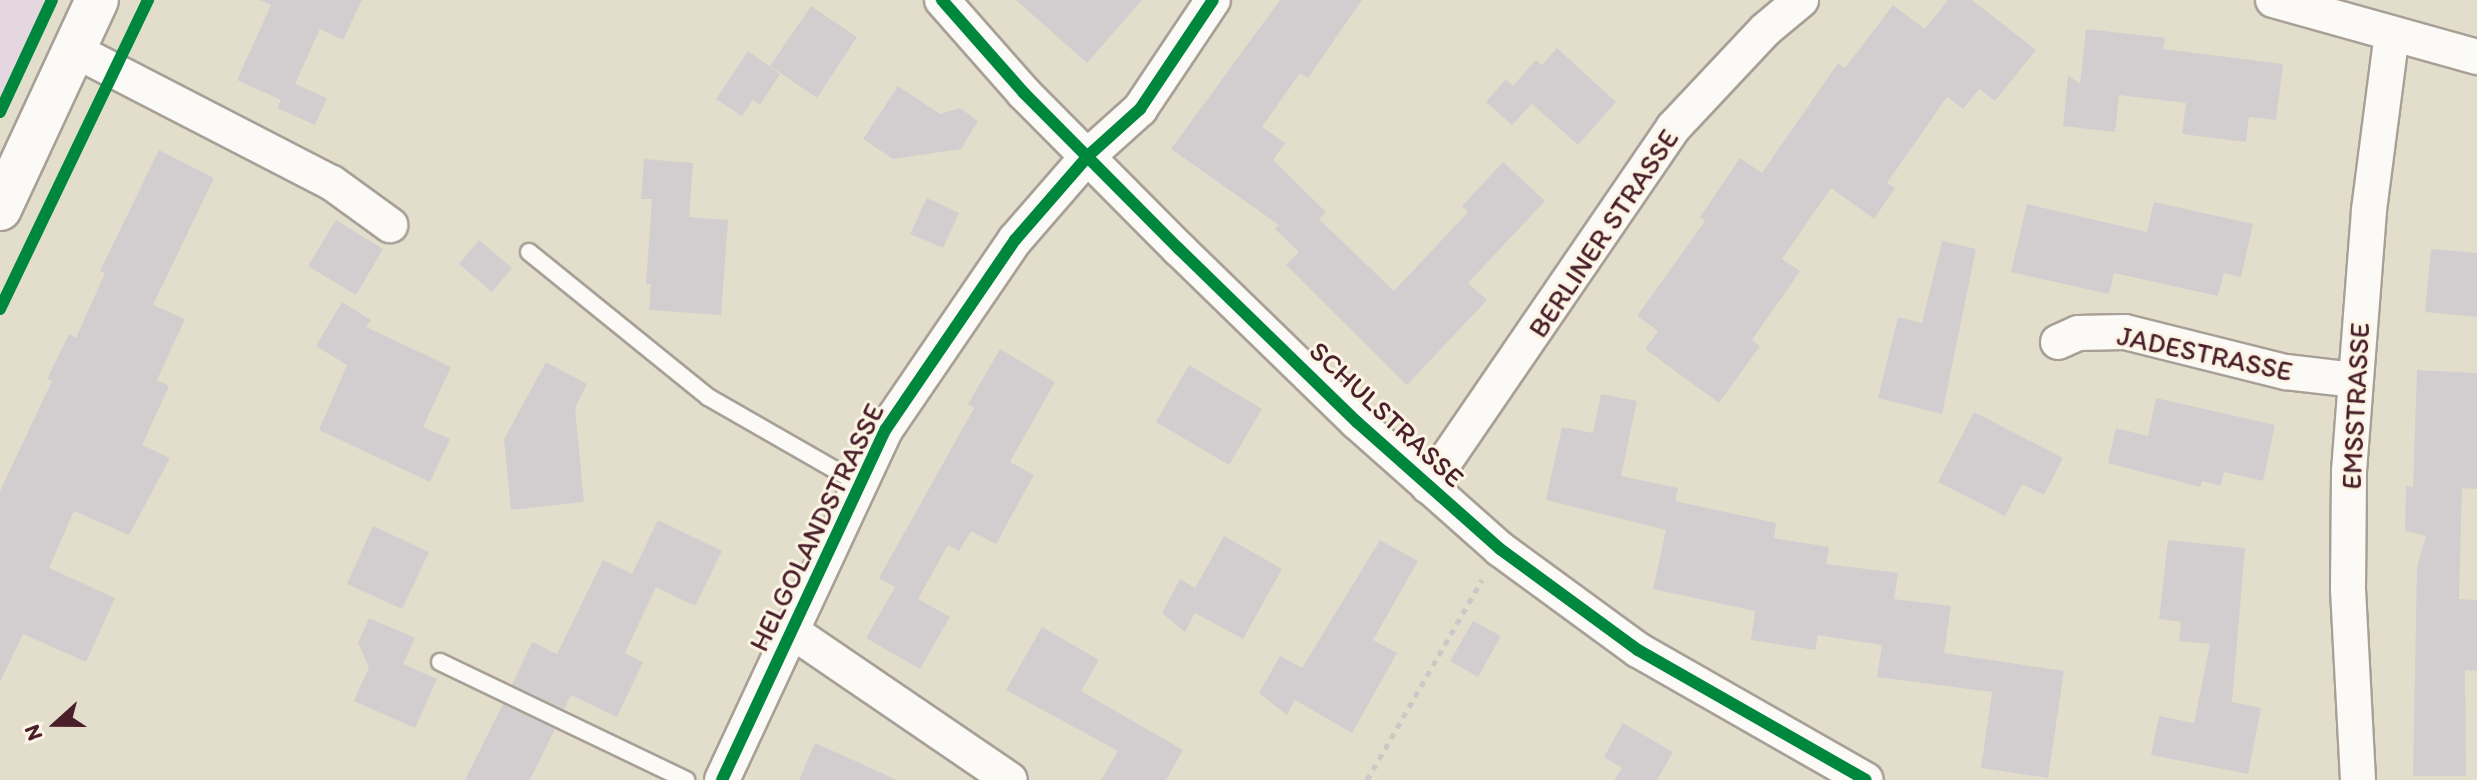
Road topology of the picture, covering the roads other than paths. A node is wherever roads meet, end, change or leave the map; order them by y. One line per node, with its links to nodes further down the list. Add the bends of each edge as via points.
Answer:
1 (97, 0): 7 (street)
2 (942, 0): 9 (street, SCHULSTRASSE, via 1024,93)
3 (1213, 0): 9 (street, HELGOLANDSTRASSE, via 1140,109)
4 (1801, 0): 16 (street, BERLINER STRASSE, via 1765,30 1673,128)
5 (2273, 0): 6 (street)
6 (2392, 33): 8 (street); 14 (street, EMSSTRASSE, via 2379,108)
7 (74, 50): 10 (street); 11 (street, via 320,176)
8 (2477, 57)
9 (1089, 155): 15 (street, HELGOLANDSTRASSE, via 974,297 886,429); 16 (street, SCHULSTRASSE, via 1179,249)
10 (0, 209)
11 (390, 225)
12 (529, 252): 15 (lane, via 708,397)
13 (2058, 342): 14 (street, JADESTRASSE, via 2078,333 2125,332 2286,372)
14 (2354, 380): 23 (street, EMSSTRASSE, via 2348,589)
15 (860, 484): 17 (street, HELGOLANDSTRASSE)
16 (1428, 486): 22 (street, SCHULSTRASSE, via 1500,549 1638,650)
17 (790, 630): 20 (street, HELGOLANDSTRASSE); 21 (street)
18 (440, 662): 19 (lane)
19 (686, 780)
20 (722, 780)
21 (1010, 780)
22 (1866, 780)
23 (2358, 780)

